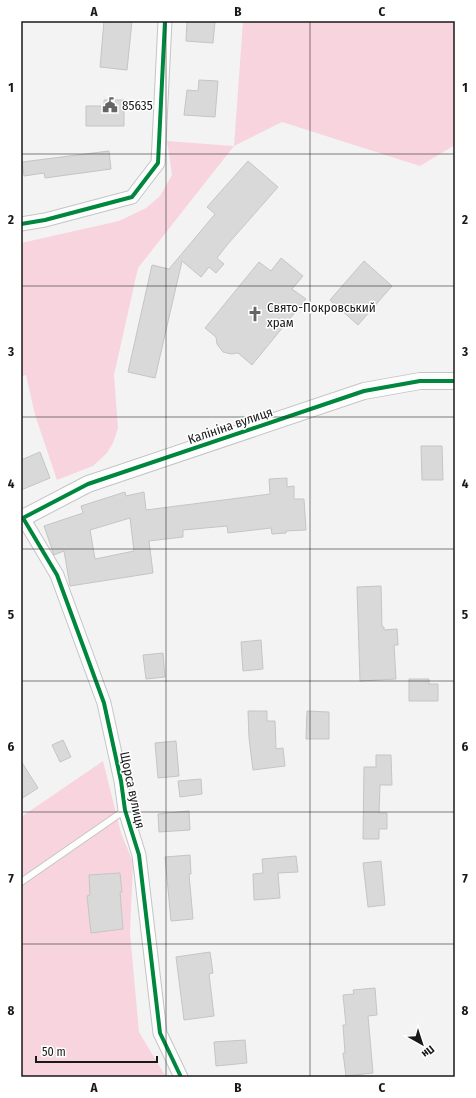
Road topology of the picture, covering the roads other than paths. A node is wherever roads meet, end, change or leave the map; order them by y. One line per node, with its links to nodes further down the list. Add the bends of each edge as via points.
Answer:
1 (165, 21): 2 (street, via 158,163 132,197)
2 (21, 224)
3 (455, 381): 4 (street, Калініна вулиця, via 420,381 364,391 88,484)
4 (22, 519): 5 (street, Щорса вулиця, via 57,575 104,703)
5 (125, 810): 6 (lane, Щорса вулиця); 7 (street, Щорса вулиця, via 139,855 160,1033)
6 (21, 882)
7 (182, 1077)

